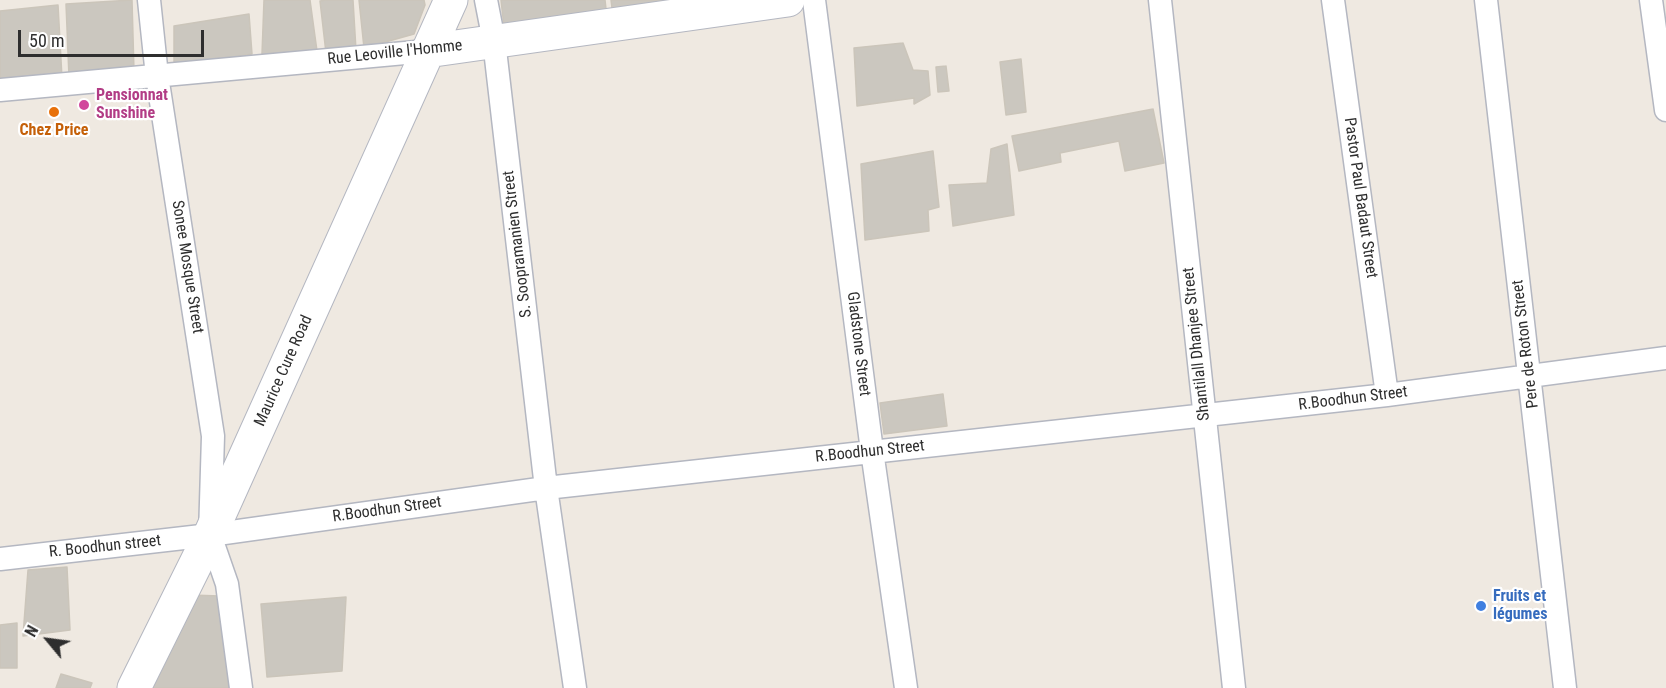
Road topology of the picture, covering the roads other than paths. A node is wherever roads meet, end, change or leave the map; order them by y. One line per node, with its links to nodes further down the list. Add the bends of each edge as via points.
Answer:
1 (149, 0): 12 (street, Sonee Mosque Street)
2 (451, 0): 11 (main road, Maurice Cure Road)
3 (486, 0): 10 (street, S. Soopramanien Street)
4 (788, 0): 10 (main road, Rue Leoville l'Homme)
5 (814, 0): 19 (street, Gladstone Street)
6 (1160, 0): 18 (street, Shantilall Dhanjee Street)
7 (1333, 0): 17 (street, Pastor Paul Badaut Street)
8 (1486, 0): 16 (street, Pere de Roton Street)
9 (1651, 0): 14 (street)
10 (494, 42): 11 (main road, Rue Leoville l'Homme); 20 (street, S. Soopramanien Street)
11 (427, 51): 12 (street, Rue Leoville l'Homme); 21 (main road, Maurice Cure Road)
12 (157, 76): 13 (street, Rue Leoville l'Homme); 21 (street, Sonee Mosque Street, via 213,436)
13 (0, 90)
14 (1666, 111)
15 (1666, 358): 16 (street, R.Boodhun Street)
16 (1530, 376): 17 (street, R.Boodhun Street); 28 (street, Pere de Roton Street)
17 (1387, 395): 18 (street, R.Boodhun Street)
18 (1204, 416): 19 (street, R.Boodhun Street); 27 (street, Shantilall Dhanjee Street)
19 (872, 451): 20 (street, R.Boodhun Street); 26 (street, Gladstone Street)
20 (546, 488): 21 (street, R.Boodhun Street); 25 (street, S. Soopramanien Street)
21 (210, 535): 22 (street, R. Boodhun street); 23 (main road, Maurice Cure Road); 24 (street, via 227,584)
22 (0, 559)
23 (134, 688)
24 (241, 688)
25 (575, 688)
26 (906, 688)
27 (1234, 688)
28 (1565, 688)

